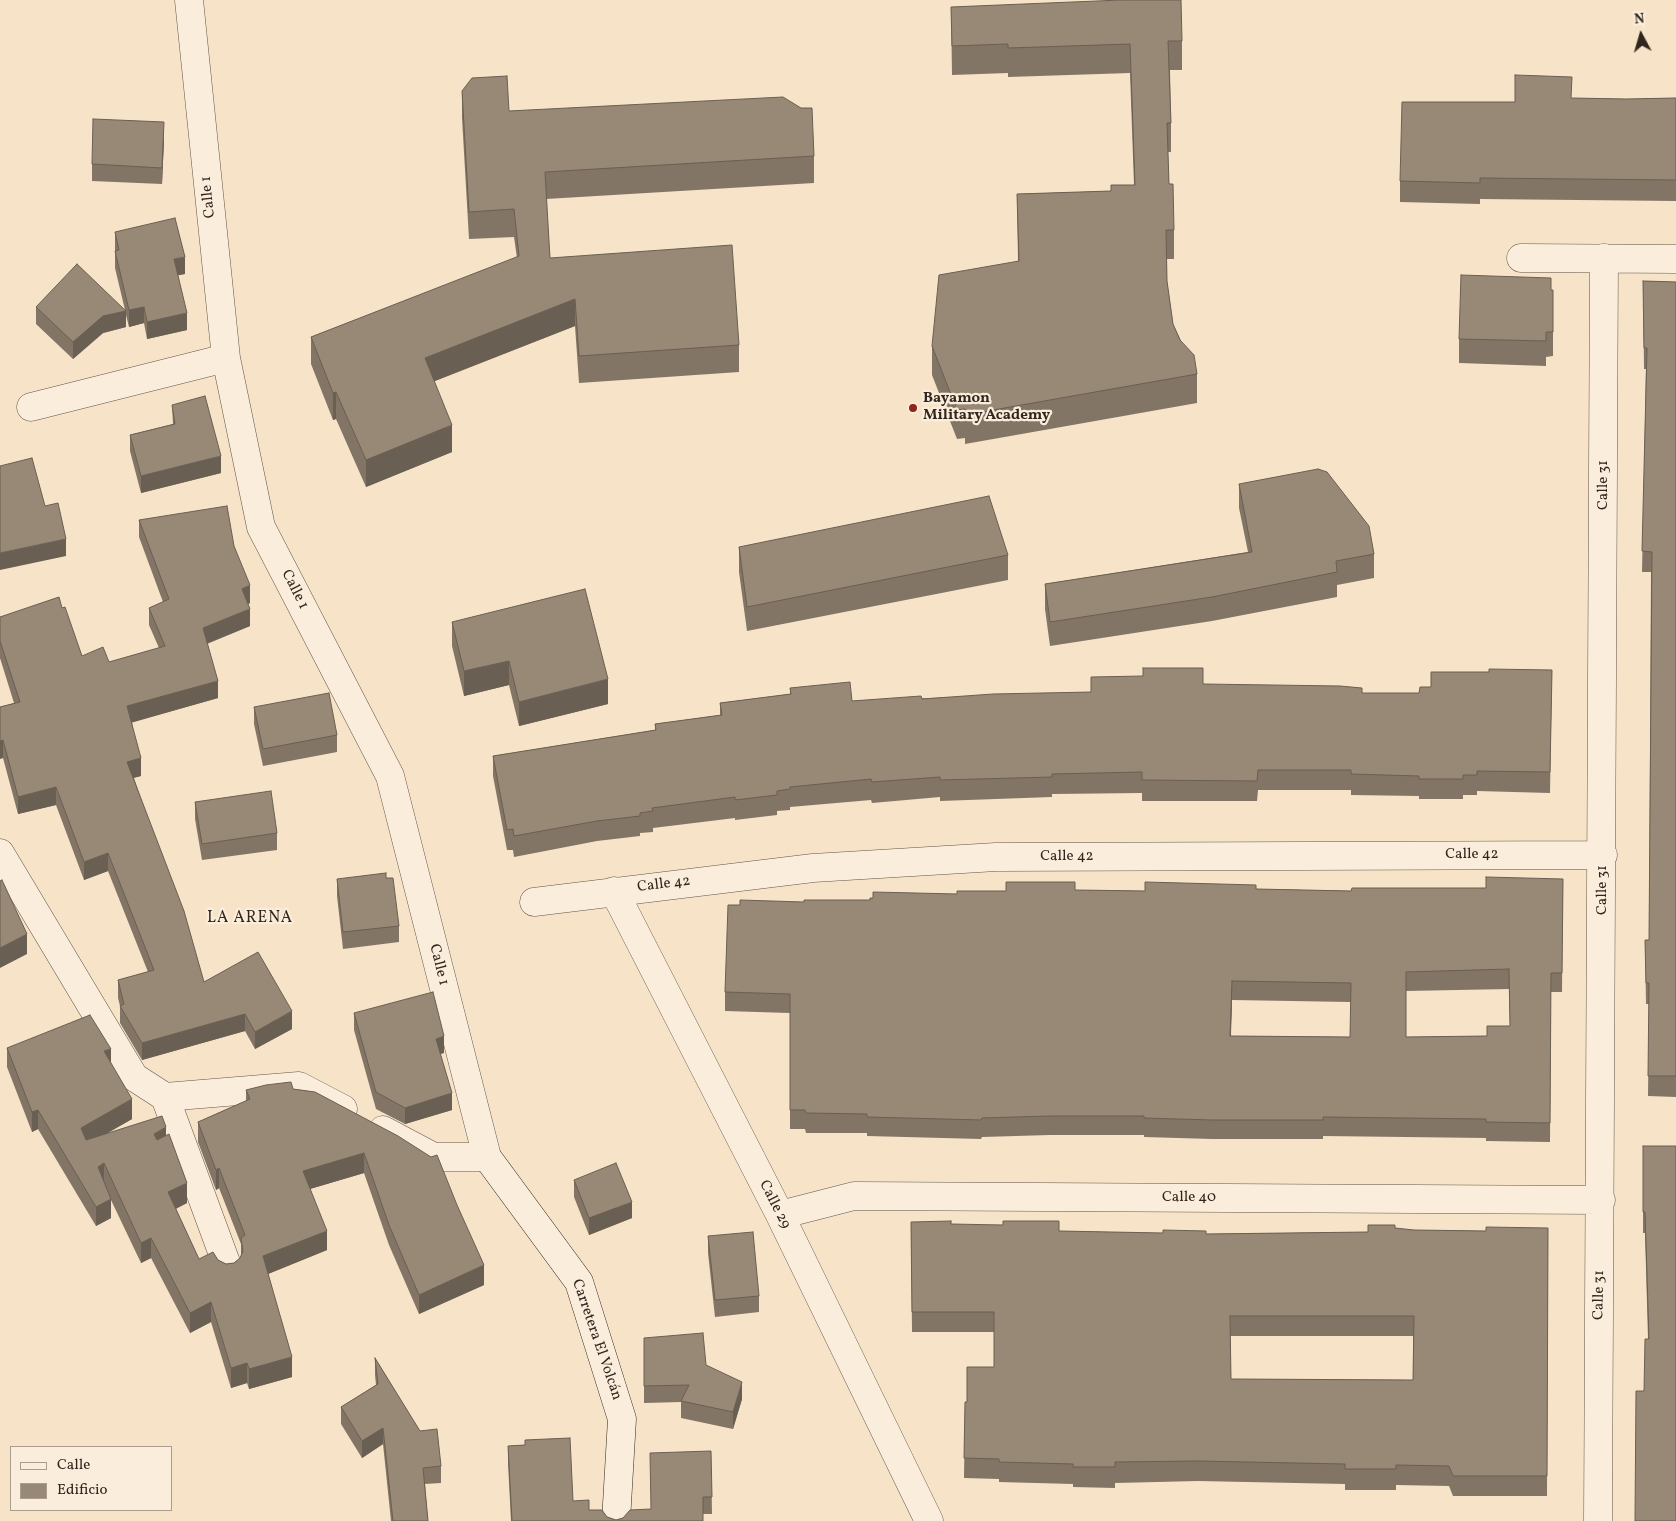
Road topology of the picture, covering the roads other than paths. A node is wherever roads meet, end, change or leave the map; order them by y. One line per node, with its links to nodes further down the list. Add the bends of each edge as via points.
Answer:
1 (189, 0): 5 (street, Calle 1)
2 (1521, 258): 3 (street)
3 (1604, 258): 4 (street); 8 (street, Calle 31)
4 (1676, 259)
5 (226, 358): 6 (street); 12 (street, Calle 1, via 261,527 390,776)
6 (31, 407)
7 (0, 853): 11 (street, via 134,1077)
8 (1603, 855): 9 (street, Calle 42, via 996,857 813,868); 13 (street, Calle 31)
9 (614, 891): 10 (street, Calle 42); 14 (street, Calle 29)
10 (534, 902)
11 (165, 1097): 12 (street, via 299,1086 434,1157); 15 (street)
12 (487, 1157): 16 (street, Carretera El Volcán, via 579,1282 622,1419)
13 (1601, 1200): 14 (street, Calle 40, via 854,1196); 18 (street, Calle 31)
14 (780, 1215): 17 (street, Calle 29)
15 (228, 1268)
16 (616, 1521)
17 (929, 1521)
18 (1598, 1521)

